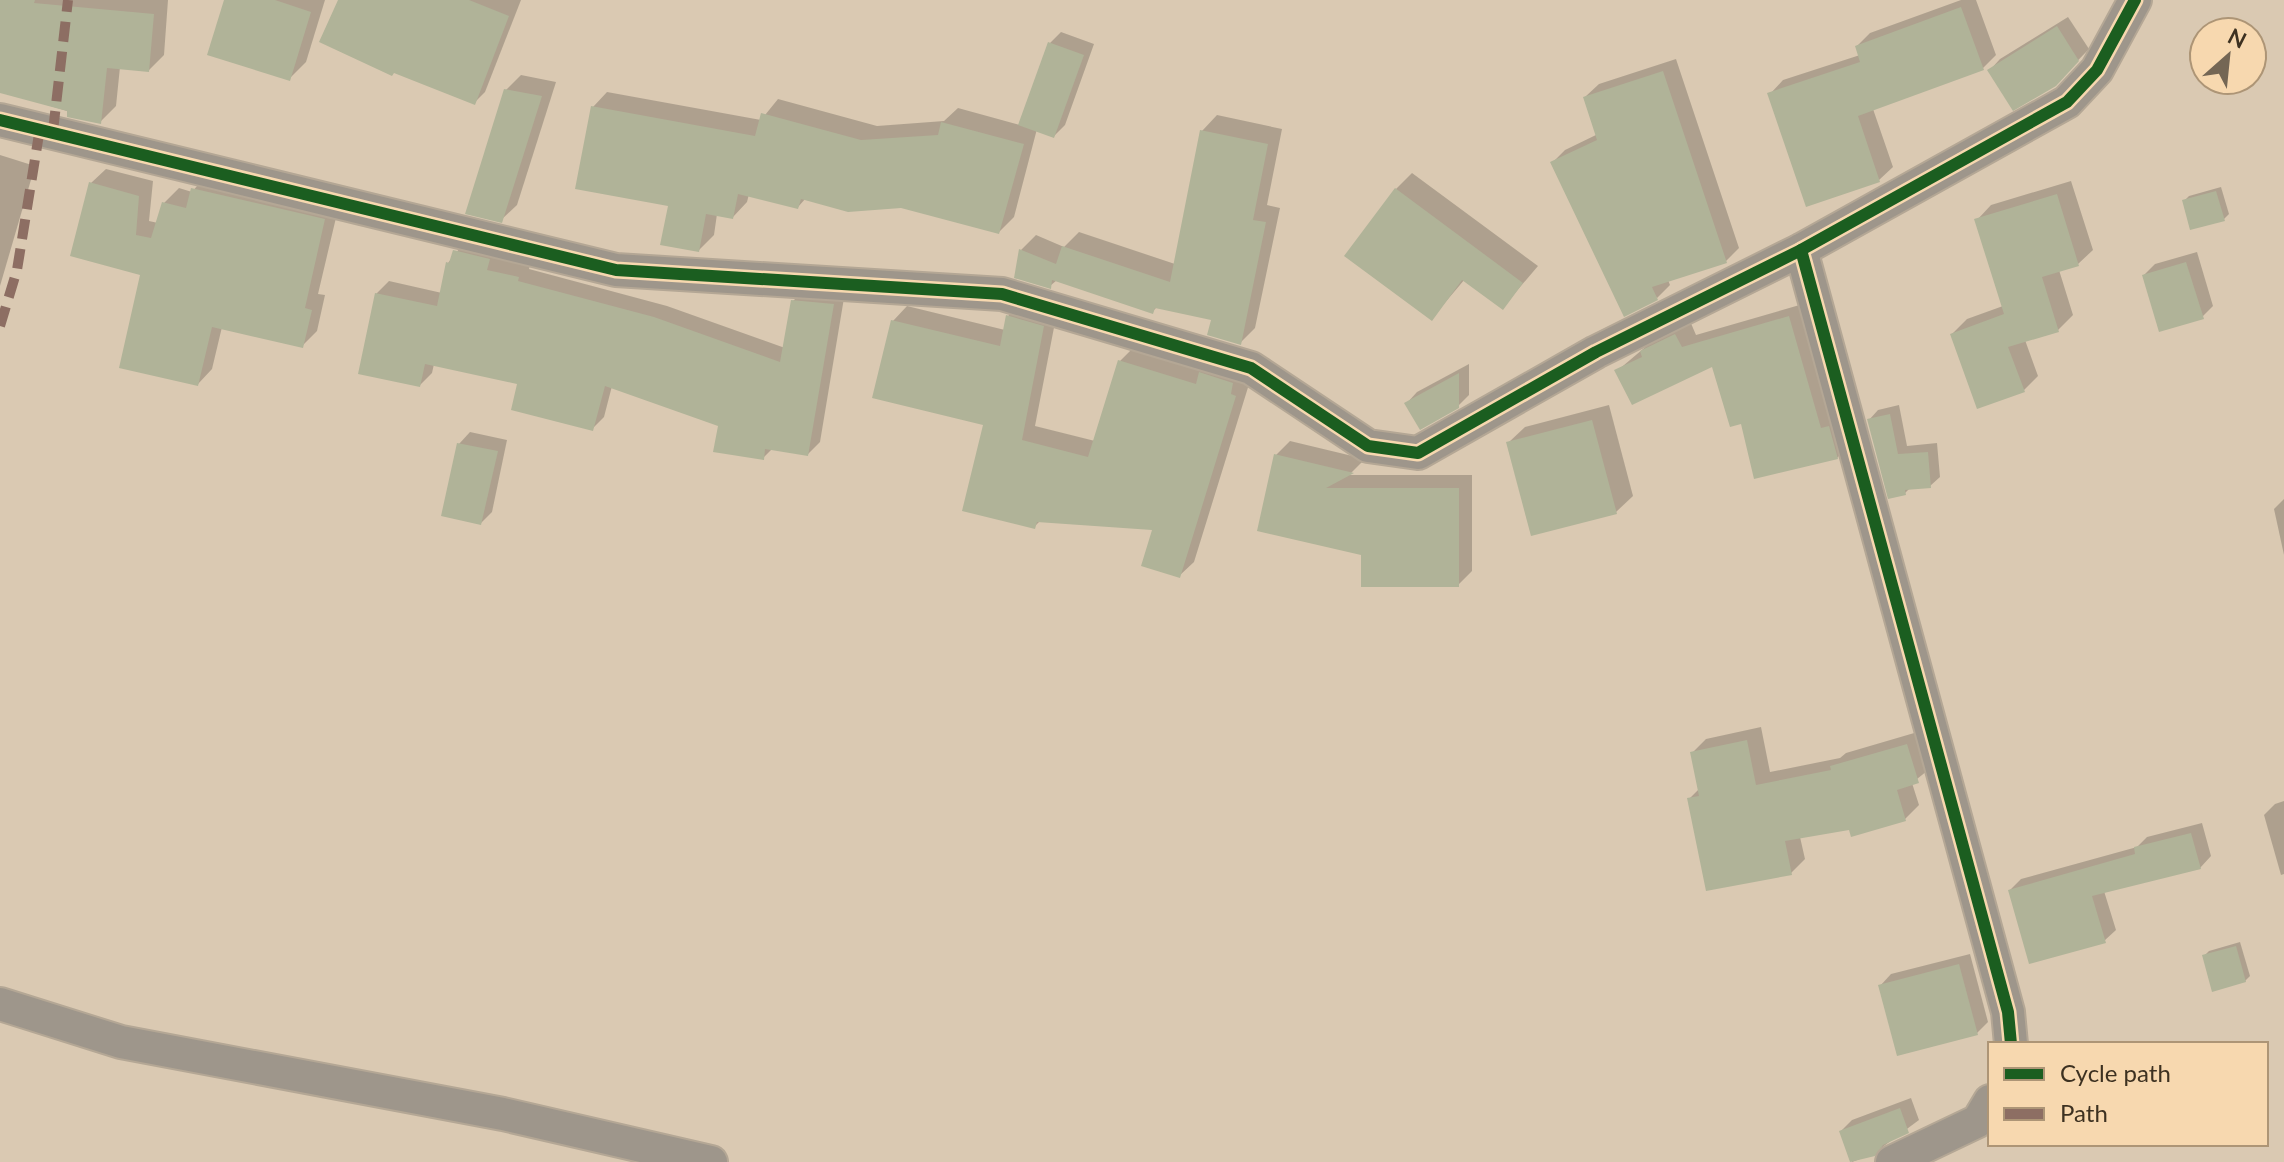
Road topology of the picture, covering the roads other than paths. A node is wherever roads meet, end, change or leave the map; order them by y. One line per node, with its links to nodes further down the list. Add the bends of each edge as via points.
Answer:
1 (2135, 0): 3 (street, via 2097,70 2067,102)
2 (0, 120): 3 (street, via 616,270 1002,294 1251,368 1368,446 1418,453 1596,352)
3 (1801, 250): 5 (street, via 2008,1012)
4 (0, 1004): 7 (street, via 121,1042 503,1114)
5 (2011, 1042)
6 (1988, 1104): 8 (street, via 1978,1121)
7 (711, 1162)
8 (1892, 1162)

